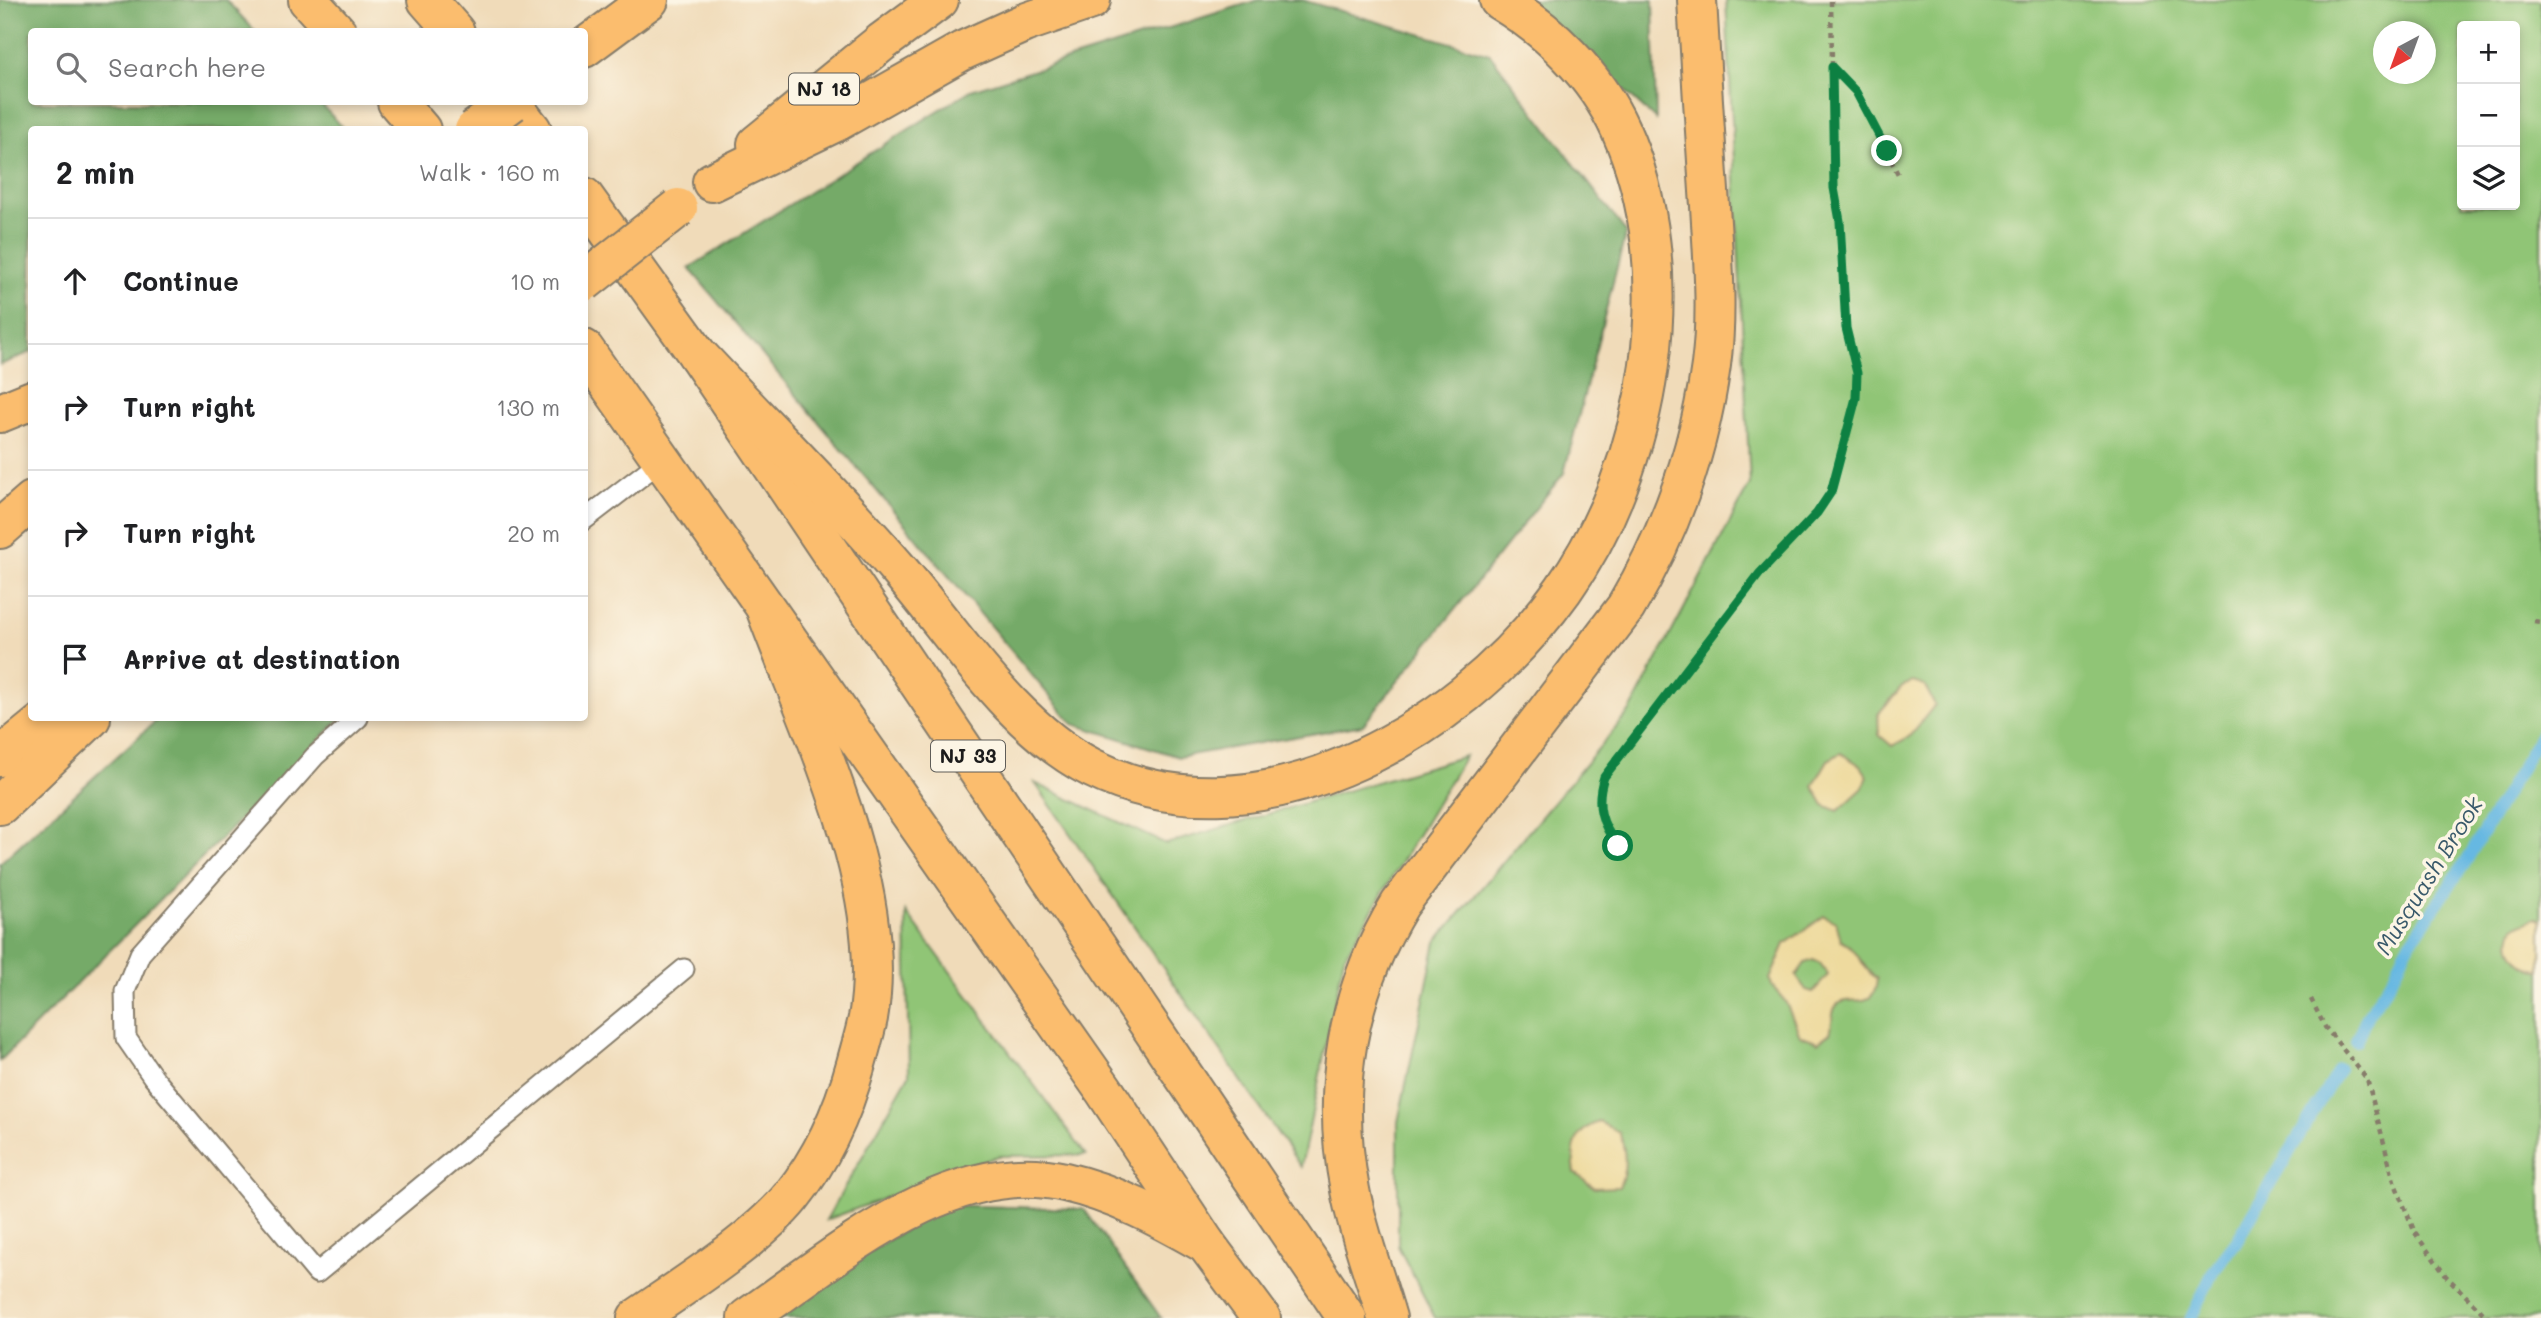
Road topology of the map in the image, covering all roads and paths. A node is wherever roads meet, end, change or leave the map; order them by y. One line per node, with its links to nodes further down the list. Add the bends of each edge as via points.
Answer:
1 (308, 0): 9 (highway)
2 (428, 0): 10 (highway)
3 (649, 0): 11 (highway)
4 (939, 0): 20 (highway, NJ 18)
5 (1091, 0): 20 (highway, via 962,51 838,121)
6 (1499, 0): 23 (highway, via 1570,55 1606,103 1638,179 1653,283 1643,401 1623,474 1605,517 1564,588 1511,653 1477,685 1442,713 1370,755 1303,783 1224,796 1181,795 1137,786 1076,759 1019,712 897,567)
7 (1697, 0): 47 (highway, via 1713,264 1712,348 1699,435 1685,485 1626,607 1400,904 1360,985 1345,1045 1341,1115 1350,1191)
8 (1831, 0): 12 (path)
9 (333, 28)
10 (452, 28)
11 (588, 45)
12 (1832, 67): 19 (path, via 1856,92); 39 (path, via 1834,188 1846,328 1857,373 1856,398 1839,464 1826,502 1760,573 1604,777 1599,792 1602,822)
13 (400, 105): 16 (highway)
14 (507, 105): 17 (highway, bridge)
15 (513, 105): 18 (highway)
16 (418, 126)
17 (479, 126)
18 (529, 126)
19 (1899, 176)
20 (712, 182): 22 (highway, NJ 18, bridge)
21 (588, 203): 23 (highway, NJ 33)
22 (588, 279)
23 (697, 354): 46 (highway, NJ 33)
24 (588, 355): 27 (highway)
25 (28, 402): 26 (highway)
26 (0, 413)
27 (662, 460): 29 (lane); 31 (highway)
28 (28, 504): 30 (highway)
29 (588, 517)
30 (0, 529)
31 (766, 610): 42 (highway, via 1104,1090); 43 (highway, via 832,781 863,882 869,926 868,1017 830,1138 791,1196 765,1224)
32 (2534, 621): 33 (path)
33 (2541, 622)
34 (44, 721): 37 (highway)
35 (88, 721): 38 (highway)
36 (355, 721): 40 (lane, via 315,756 140,954 125,991 126,1038 153,1077 317,1273)
37 (0, 757)
38 (0, 805)
39 (1618, 846)
40 (684, 969)
41 (2311, 999): 48 (path, via 2325,1027 2367,1079 2394,1181 2415,1233 2446,1276)
42 (1206, 1244): 44 (highway, via 1114,1196 1063,1181 997,1182 911,1208); 45 (highway)
43 (637, 1318)
44 (747, 1318)
45 (1261, 1318)
46 (1346, 1318)
47 (1387, 1318)
48 (2488, 1318)

